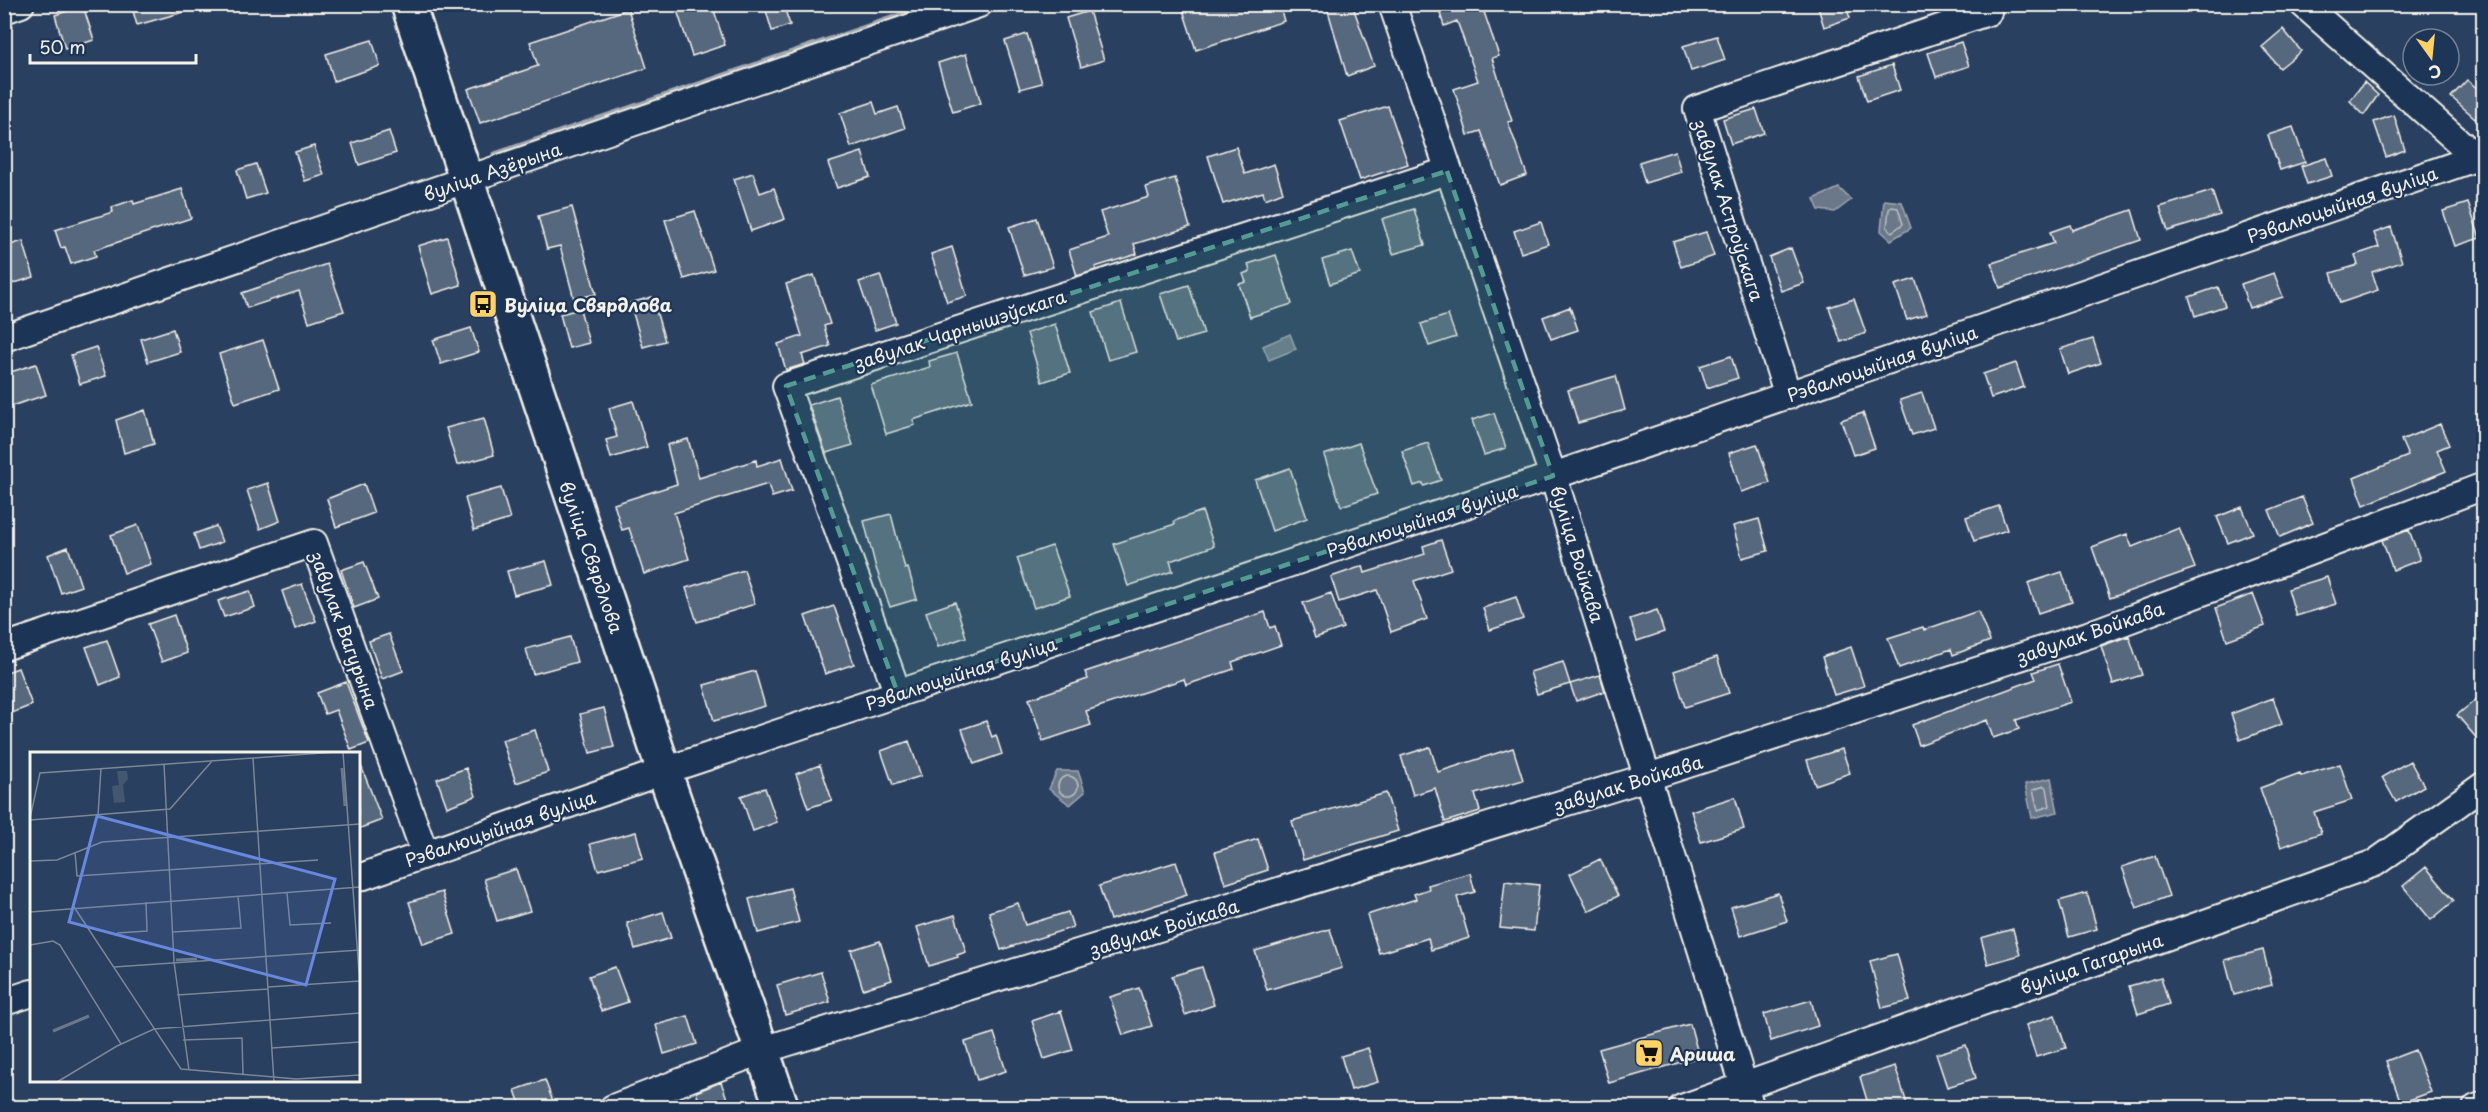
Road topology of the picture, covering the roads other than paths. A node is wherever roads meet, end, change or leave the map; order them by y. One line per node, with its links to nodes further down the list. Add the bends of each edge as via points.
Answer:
1 (21, 4): 6 (street)
2 (408, 4): 10 (main road, вуліца Свярдлова)
3 (979, 4): 10 (street, вуліца Азёрына)
4 (1392, 4): 9 (street, вуліца Войкава)
5 (2303, 4): 8 (street)
6 (4, 10)
7 (1988, 12): 12 (street, завулак Астроўскага, via 1697,109)
8 (2480, 156): 12 (street, Рэвалюцыйная вуліца)
9 (1447, 171): 13 (street, вуліца Войкава); 16 (street, завулак Чарнышэўскага, via 786,386)
10 (466, 180): 11 (street, вуліца Азёрына); 17 (main road, вуліца Свярдлова)
11 (4, 338)
12 (1788, 396): 13 (street, Рэвалюцыйная вуліца)
13 (1553, 476): 16 (street, Рэвалюцыйная вуліца); 18 (street, вуліца Войкава)
14 (2484, 486): 18 (street, завулак Войкава, via 2088,635)
15 (4, 647): 20 (street, завулак Вагурына, via 314,543)
16 (898, 694): 17 (street, Рэвалюцыйная вуліца)
17 (664, 771): 20 (street, Рэвалюцыйная вуліца); 24 (main road, вуліца Свярдлова)
18 (1648, 777): 24 (street, завулак Войкава); 25 (street, вуліца Войкава)
19 (2484, 785): 25 (street, вуліца Гагарына, via 2375,863)
20 (425, 854): 21 (street, Рэвалюцыйная вуліца)
21 (360, 877)
22 (30, 994): 23 (street)
23 (4, 1002)
24 (763, 1050): 26 (street, завулак Войкава); 27 (main road, вуліца Свярдлова)
25 (1748, 1097): 28 (street, вуліца Гагарына)
26 (613, 1107)
27 (782, 1107)
28 (1682, 1107)

